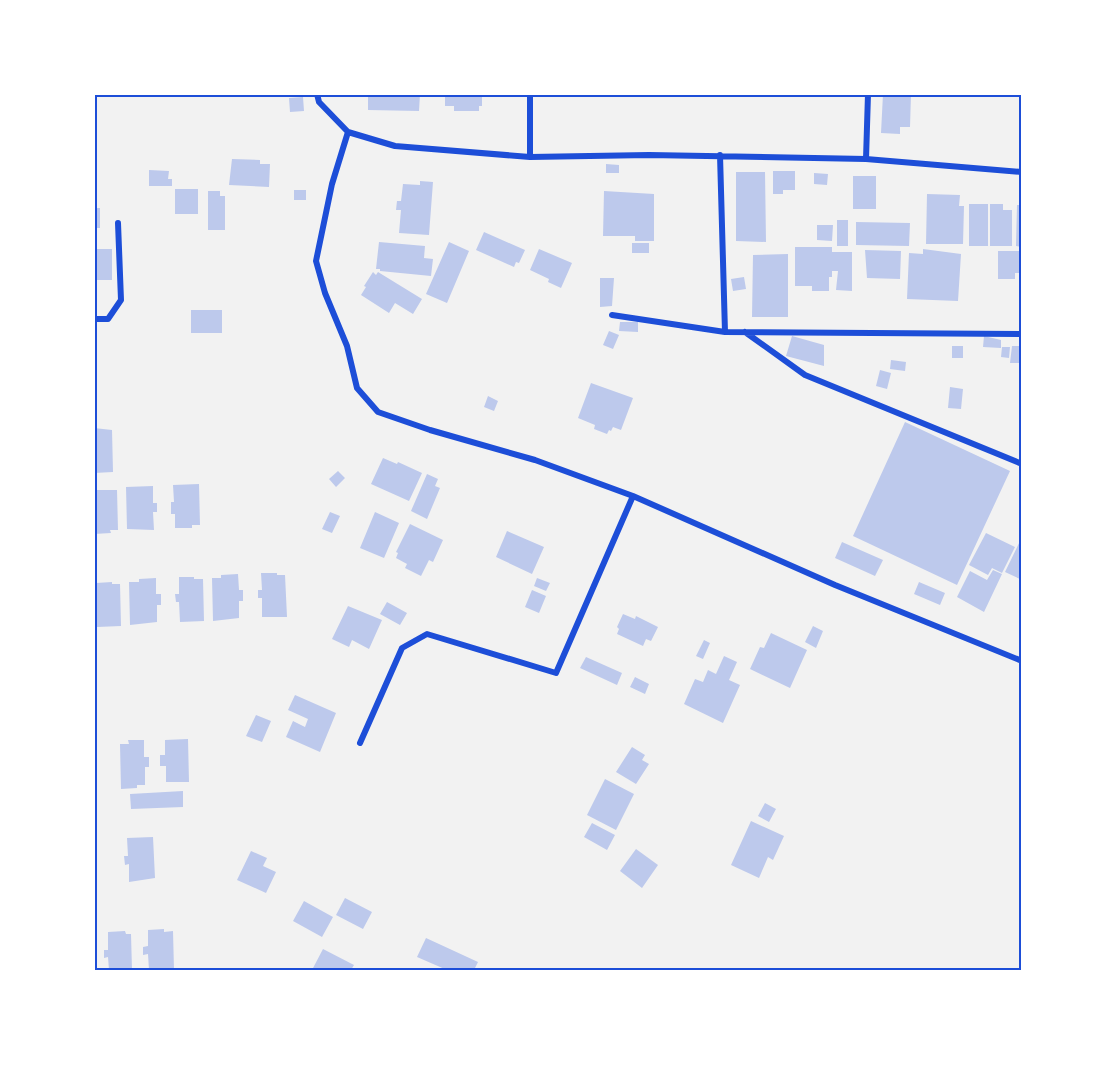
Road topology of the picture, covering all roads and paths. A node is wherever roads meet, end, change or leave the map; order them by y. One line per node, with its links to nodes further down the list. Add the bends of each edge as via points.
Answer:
1 (317, 94): 4 (street, via 319,102)
2 (530, 94): 6 (street)
3 (868, 94): 7 (street)
4 (348, 132): 6 (street, via 395,146); 16 (street, via 332,184 316,261 347,346 357,388 378,412 535,460)
5 (720, 155): 6 (street); 7 (street); 12 (street)
6 (530, 157)
7 (866, 159): 8 (street)
8 (1022, 172)
9 (118, 223): 11 (street, via 121,300 108,319)
10 (612, 315): 12 (street)
11 (94, 319)
12 (726, 332): 13 (street)
13 (745, 332): 14 (street); 15 (street, via 805,375)
14 (1022, 334)
15 (1022, 464)
16 (633, 496): 17 (street, via 835,585); 18 (street, via 556,673 427,634 402,648)
17 (1022, 661)
18 (360, 743)

